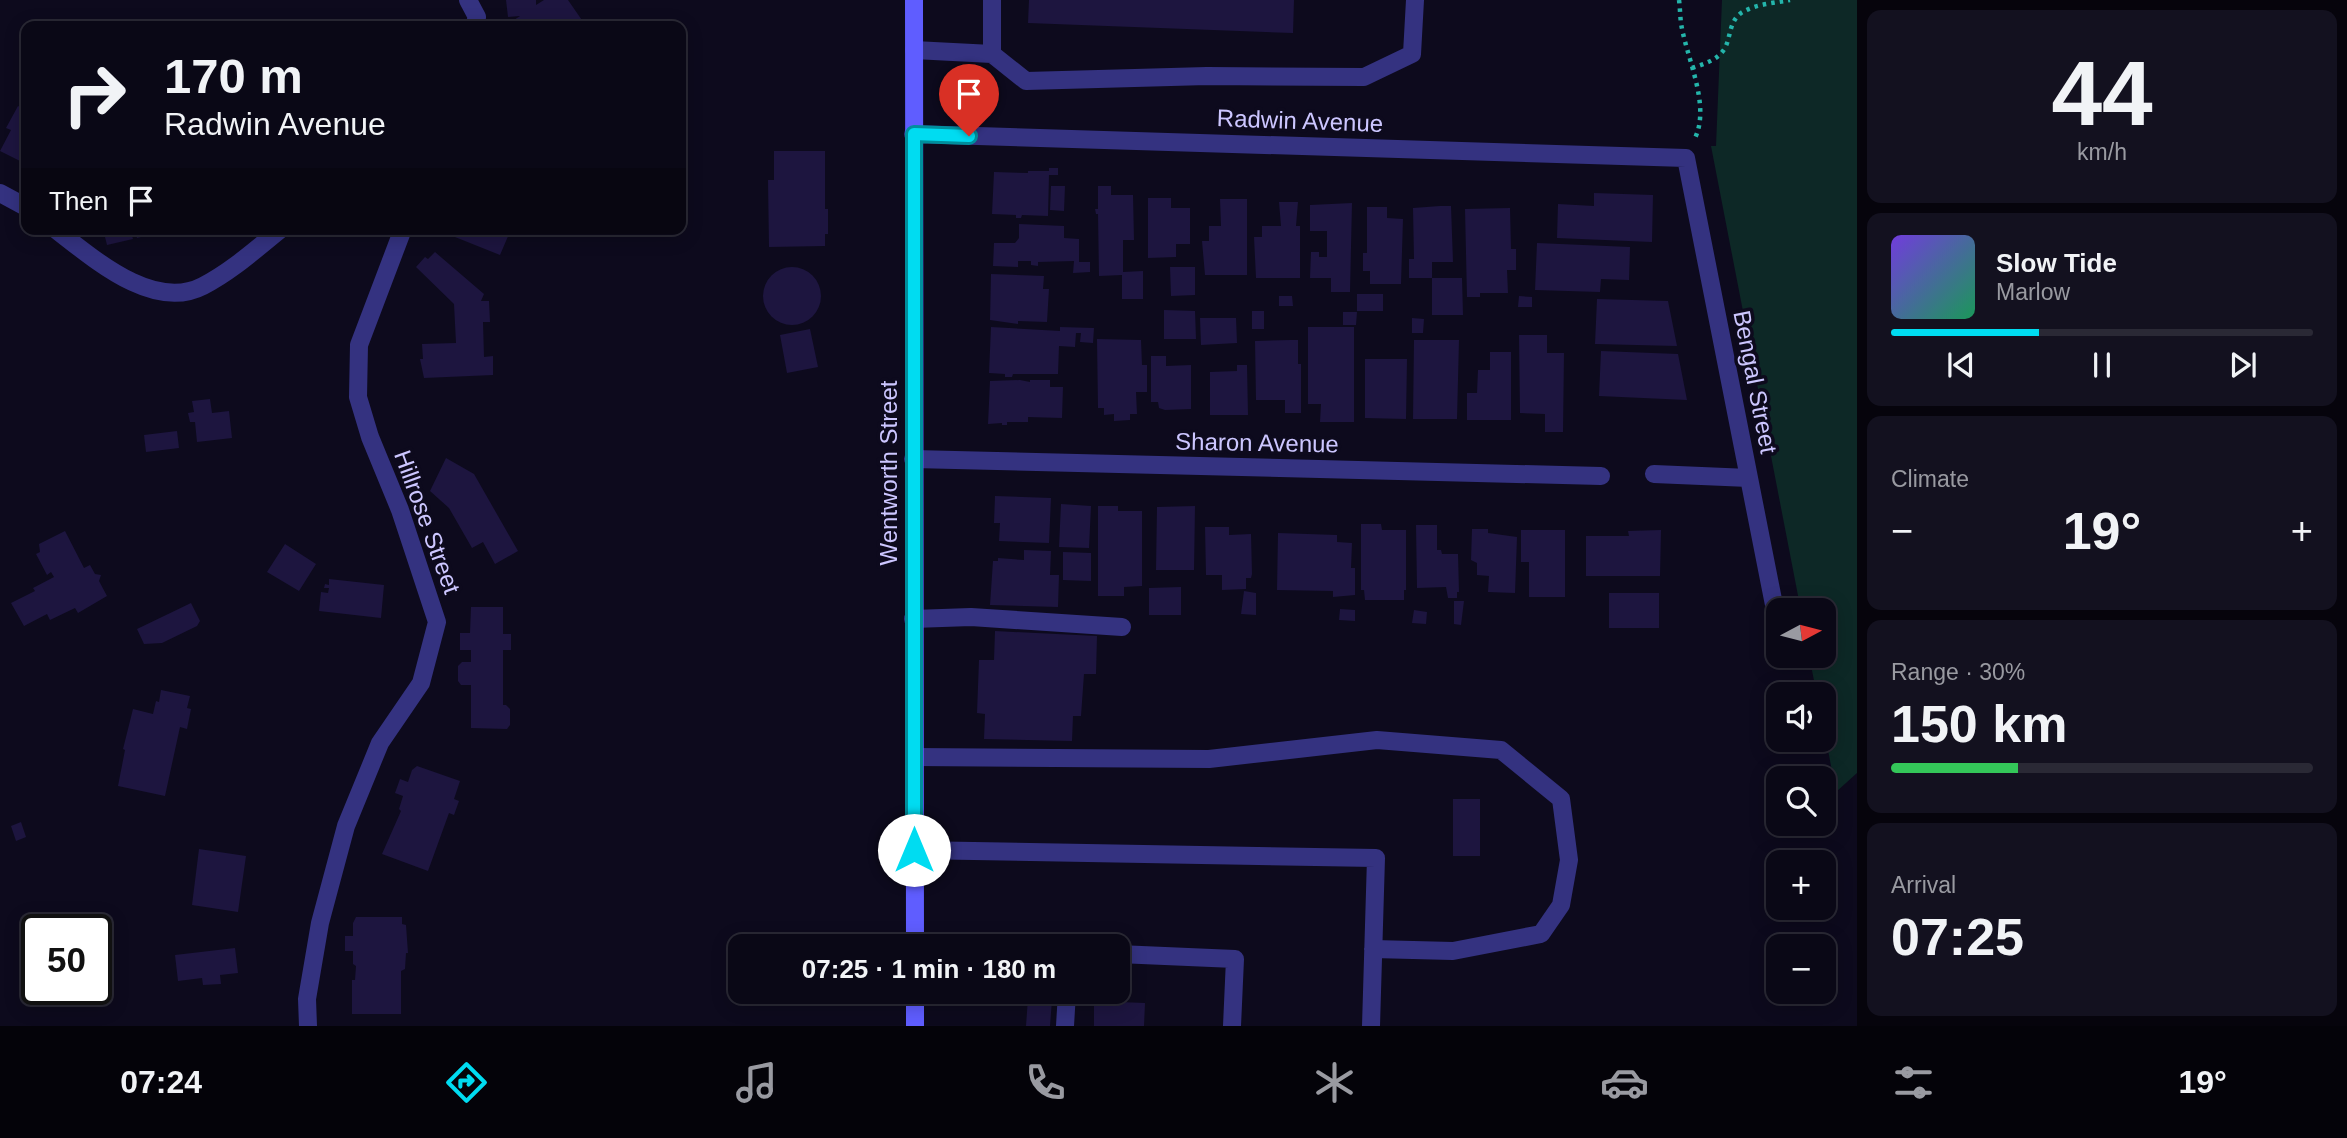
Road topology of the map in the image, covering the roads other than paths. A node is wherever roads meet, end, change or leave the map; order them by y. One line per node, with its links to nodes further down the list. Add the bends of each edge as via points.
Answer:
1 (468, 0): 5 (street)
2 (914, 0): 6 (main road, Wentworth Street)
3 (992, 0): 7 (street)
4 (1415, 0): 7 (street, via 1412,54 1364,78 1026,81)
5 (476, 14)
6 (914, 50): 7 (street); 8 (main road, Wentworth Street)
7 (992, 54)
8 (914, 134): 9 (street, Radwin Avenue); 15 (main road, Wentworth Street)
9 (1686, 158): 18 (street, Bengal Street)
10 (0, 193): 11 (street)
11 (21, 204)
12 (63, 235): 13 (street, via 144,288 172,293 201,288)
13 (274, 235)
14 (401, 235): 29 (street, Hillrose Street, via 359,345 358,397 437,622 421,682 380,743 346,826 320,923 307,999)
15 (913, 459): 17 (street, Sharon Avenue); 20 (main road, Wentworth Street)
16 (1654, 474): 18 (street)
17 (1601, 476)
18 (1749, 478): 19 (street, Bengal Street)
19 (1773, 598)
20 (914, 619): 21 (street, via 971,617); 22 (main road, Wentworth Street)
21 (1122, 627)
22 (914, 757): 23 (main road, Wentworth Street); 25 (street, via 1209,759 1377,740 1502,750 1561,799 1569,860 1561,905 1541,933 1453,951)
23 (914, 850): 24 (main road, Wentworth Street); 25 (street, via 1376,858)
24 (915, 934)
25 (1373, 949): 33 (street)
26 (1130, 955): 32 (street, via 1235,959)
27 (915, 1004): 30 (main road)
28 (1066, 1004): 31 (street)
29 (308, 1026)
30 (915, 1026)
31 (1065, 1026)
32 (1232, 1026)
33 (1371, 1026)

